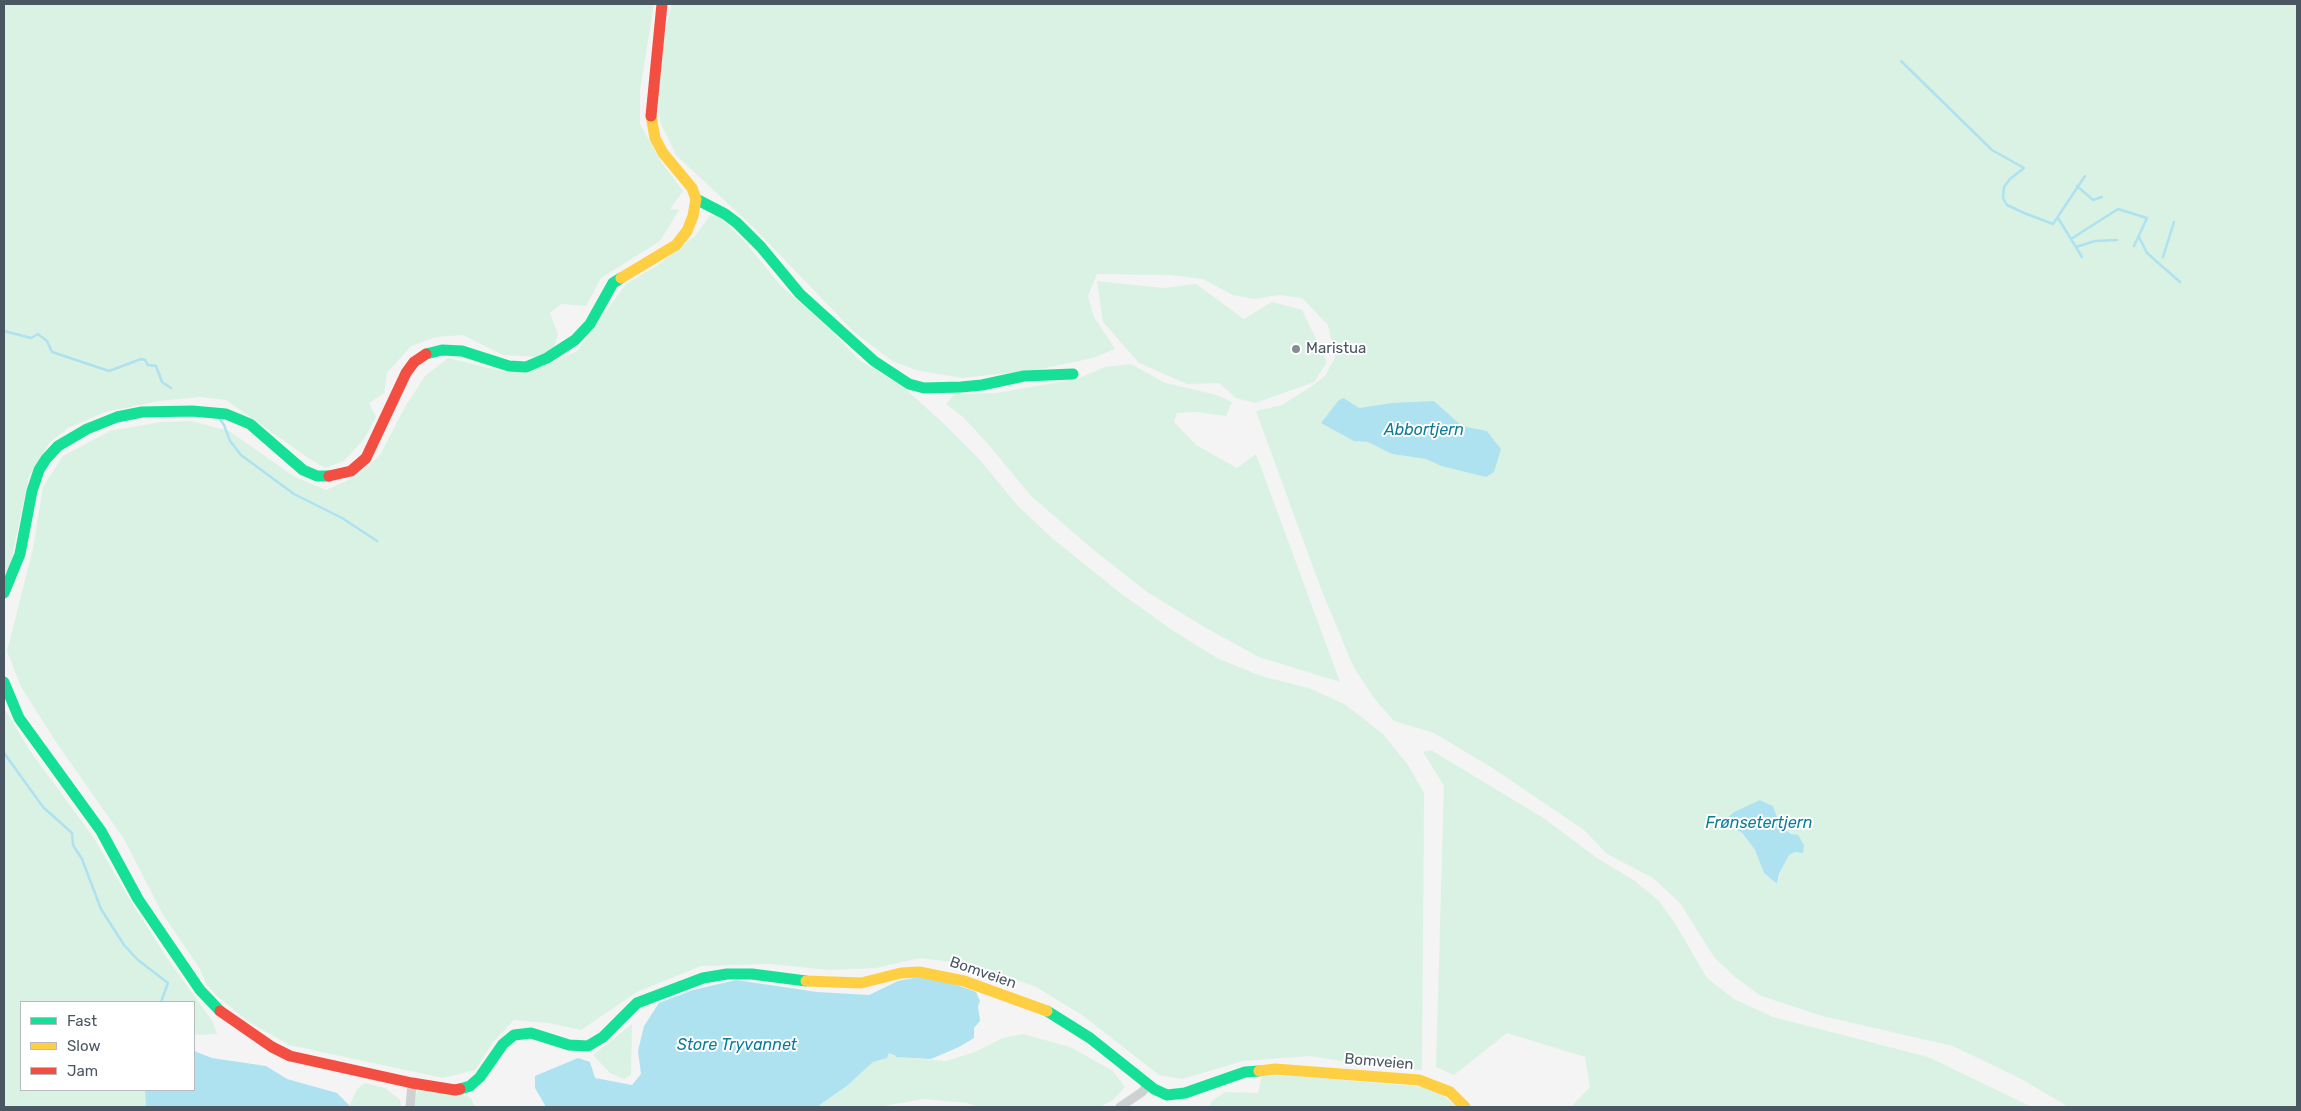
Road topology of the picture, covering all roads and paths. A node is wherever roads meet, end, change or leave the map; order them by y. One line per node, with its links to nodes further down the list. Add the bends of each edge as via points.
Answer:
1 (662, 4): 2 (street, via 650,107 651,125 658,144 690,183)
2 (696, 199): 3 (street, via 738,223 800,294 874,362 909,384 920,388 953,388 1024,376); 4 (street, via 690,226 680,242 616,280 587,329 554,354 521,367 458,350 435,351 418,359 403,379 369,454 347,473 325,477 310,474 247,422 220,413 128,414 95,425 68,439 50,454 36,476 20,554)
3 (1073, 374)
4 (4, 593)
5 (4, 682): 6 (street, via 19,718 101,831 138,899 212,1004 290,1056)
6 (412, 1083): 7 (street, Bomveien, via 449,1090 470,1086 484,1074 503,1044 514,1035 531,1032 568,1045 588,1046 637,1003 703,978 746,974 812,982 861,983 919,972 964,981 1051,1012 1090,1038); 8 (street)
7 (1148, 1085): 9 (street); 10 (street, Bomveien, via 1159,1092 1174,1095 1256,1070 1311,1071 1419,1080 1450,1092)
8 (410, 1107)
9 (1120, 1107)
10 (1465, 1107)

